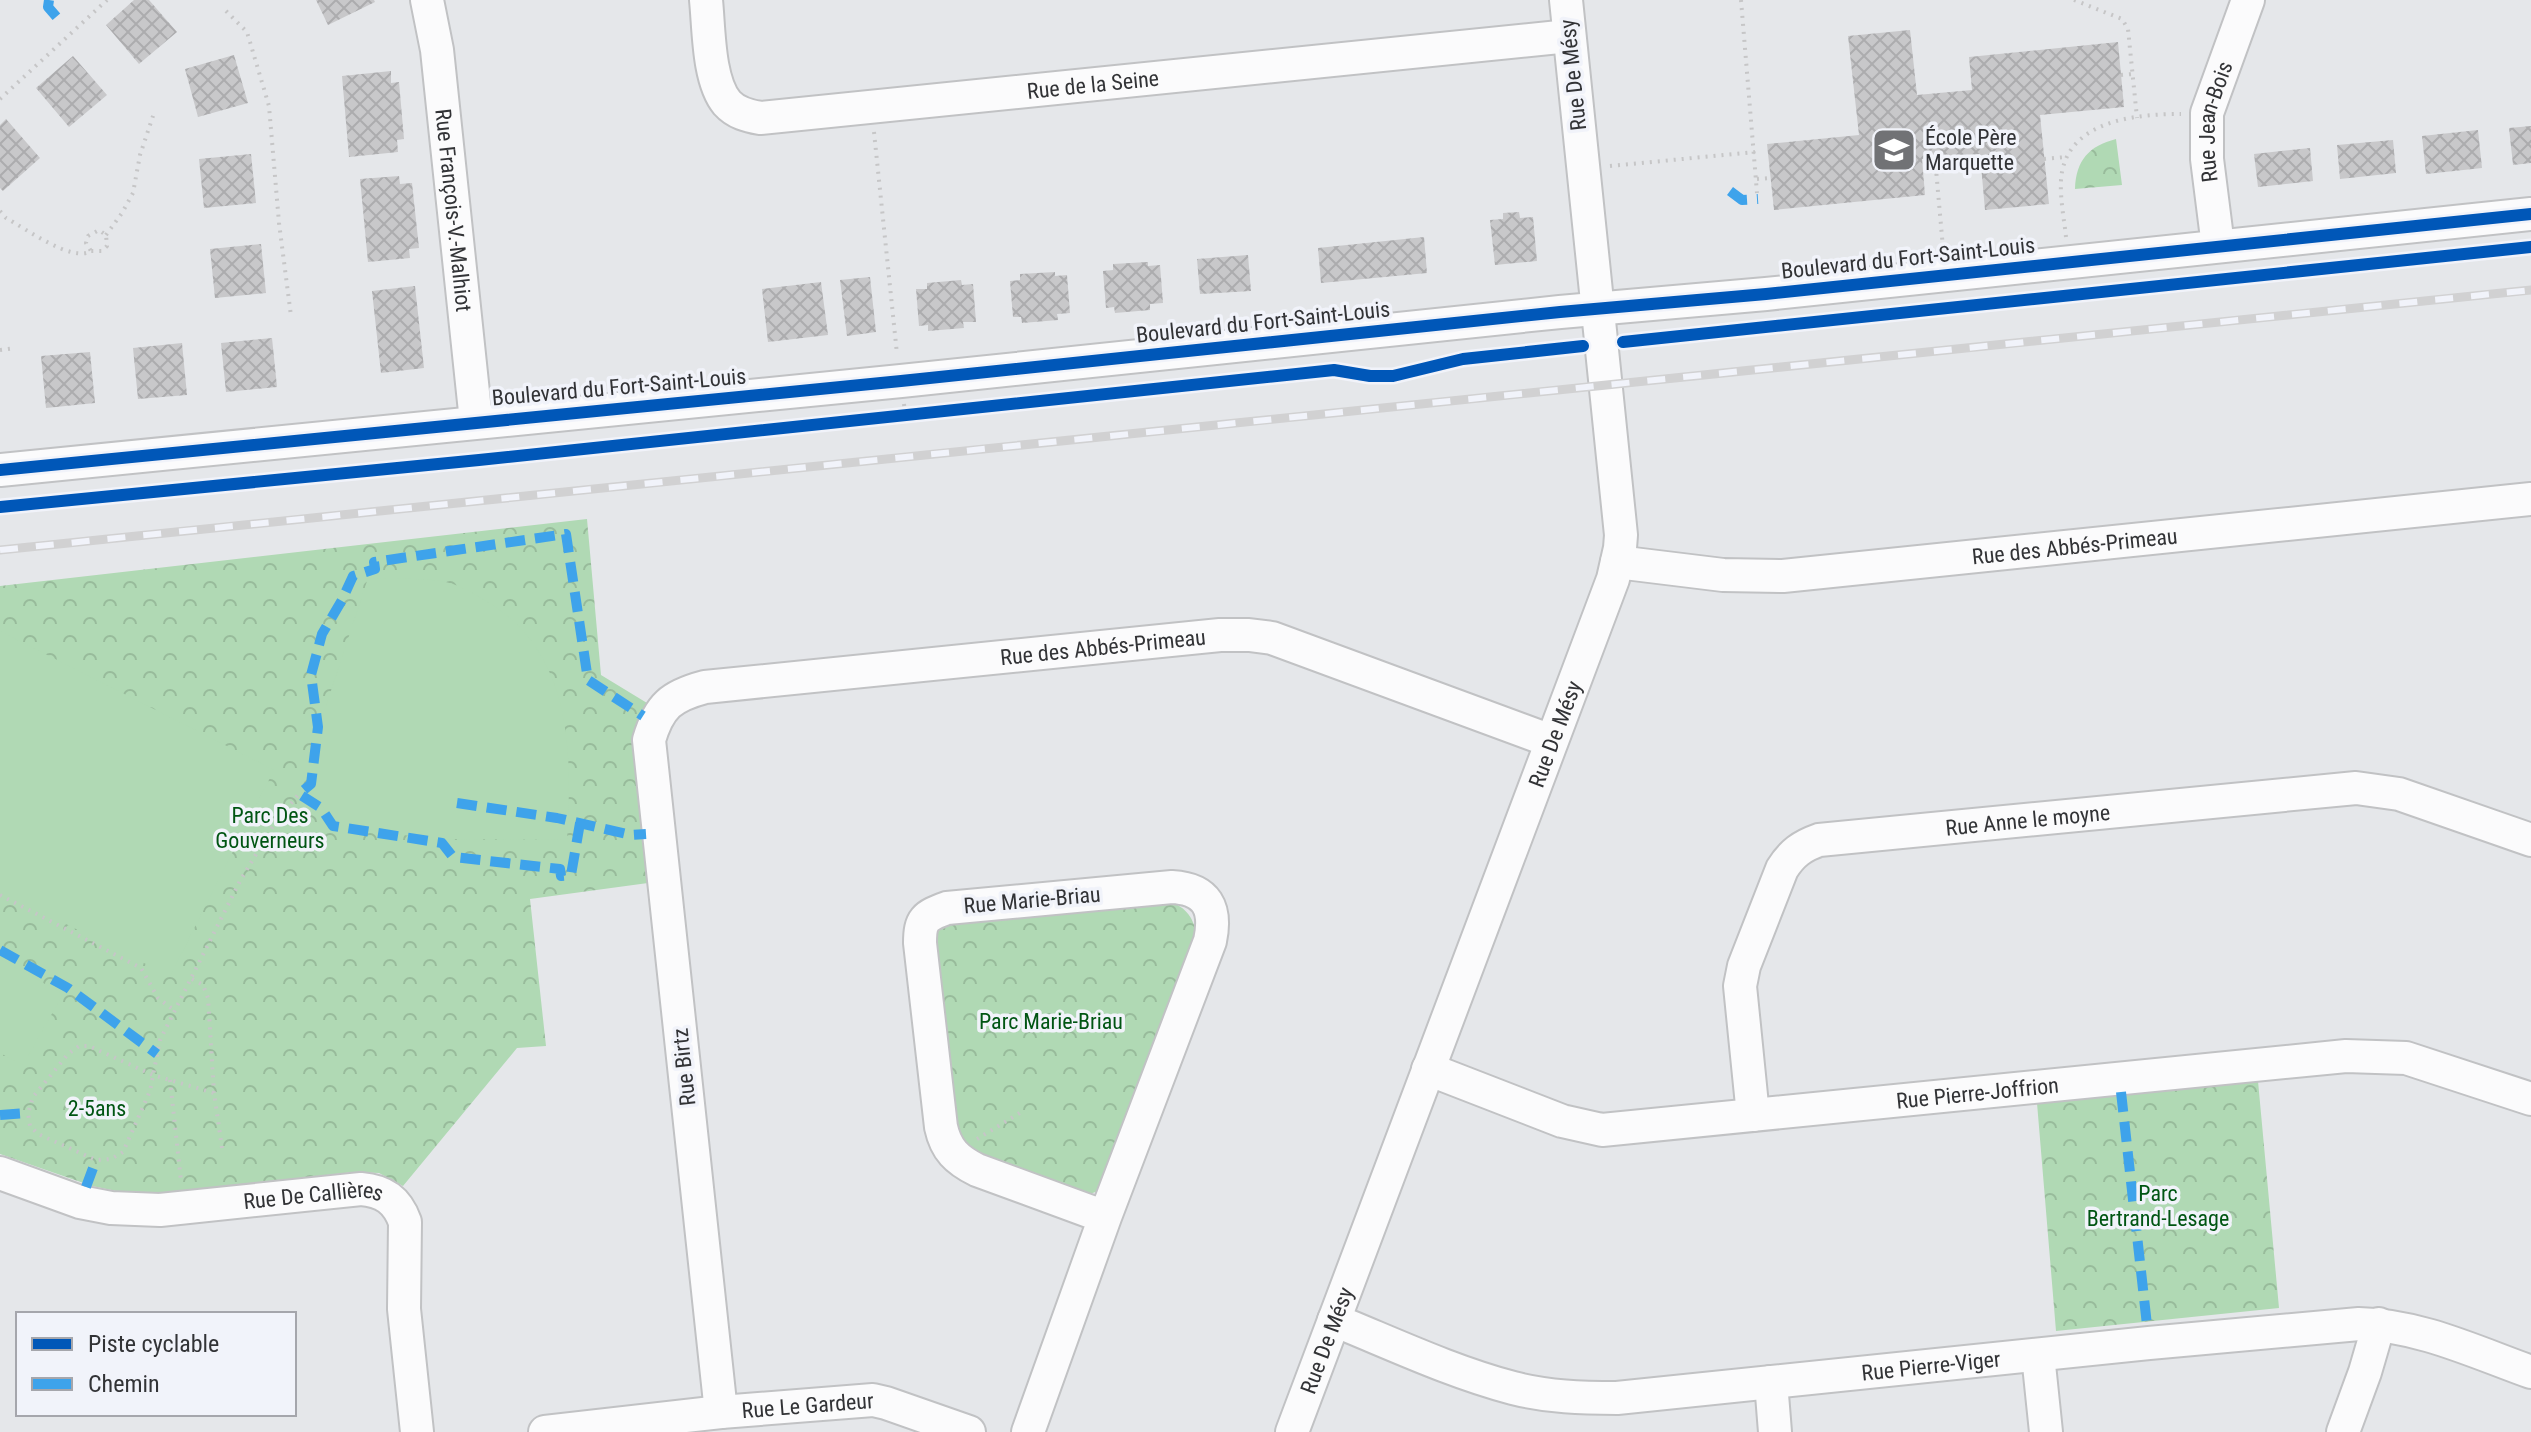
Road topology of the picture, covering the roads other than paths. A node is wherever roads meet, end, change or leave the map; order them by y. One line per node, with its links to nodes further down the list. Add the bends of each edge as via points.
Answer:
1 (427, 0): 9 (street, Rue François-V.-Malhiot, via 437,50)
2 (706, 0): 5 (street, Rue de la Seine, via 719,90 729,105 760,118)
3 (1566, 0): 5 (street, Rue De Mésy)
4 (2248, 0): 7 (street, Rue Jean-Bois, via 2207,113)
5 (1569, 36): 8 (street, Rue De Mésy)
6 (2531, 214): 7 (street, Boulevard du Fort-Saint-Louis)
7 (2218, 246): 8 (street, Boulevard du Fort-Saint-Louis)
8 (1598, 309): 9 (street, Boulevard du Fort-Saint-Louis); 12 (street, Rue De Mésy, via 1621,535)
9 (476, 421): 10 (street, Boulevard du Fort-Saint-Louis)
10 (0, 470)
11 (2531, 499): 12 (street, Rue des Abbés-Primeau, via 1783,576 1723,575)
12 (1617, 562): 14 (street, Rue De Mésy)
13 (654, 723): 14 (street, Rue des Abbés-Primeau, via 665,705 682,693 705,687 1240,635 1272,638); 26 (street, Rue Birtz, via 649,740)
14 (1551, 741): 16 (street, Rue De Mésy)
15 (2531, 840): 18 (street, Rue Anne le moyne, via 2399,794 2356,788 1853,836 1802,846 1782,869 1742,974)
16 (1428, 1069): 18 (street, Rue Pierre-Joffrion, via 1588,1128 1616,1130); 21 (street, Rue De Mésy)
17 (2531, 1099): 18 (street, Rue Pierre-Joffrion, via 2406,1058 2346,1056)
18 (1753, 1115)
19 (0, 1173): 28 (street, Rue De Callières, via 80,1202 132,1209 361,1189 385,1194 405,1222 404,1309)
20 (1105, 1217): 20 (street, Rue Marie-Briau, via 1210,941 1212,911 1205,899 1195,891 1172,887 947,908 925,918 920,943 941,1127 948,1148 977,1170); 31 (street, Rue Marie-Briau)
21 (1334, 1320): 25 (street, Rue Pierre-Viger, via 1485,1379 1547,1394 1617,1398); 32 (street, Rue De Mésy)
22 (2379, 1324): 23 (street, Rue Pierre-Viger); 24 (street, Rue Pierre-Viger, via 2423,1333); 35 (street)
23 (2038, 1355): 25 (street, Rue Pierre-Viger); 34 (street)
24 (2531, 1372)
25 (1771, 1382): 33 (street)
26 (721, 1412): 27 (street, Rue Le Gardeur); 30 (street, Rue Le Gardeur, via 873,1400)
27 (605, 1429): 29 (street, Rue Le Gardeur)
28 (417, 1432)
29 (545, 1432)
30 (969, 1432)
31 (1028, 1432)
32 (1292, 1432)
33 (1775, 1432)
34 (2046, 1432)
35 (2343, 1432)

